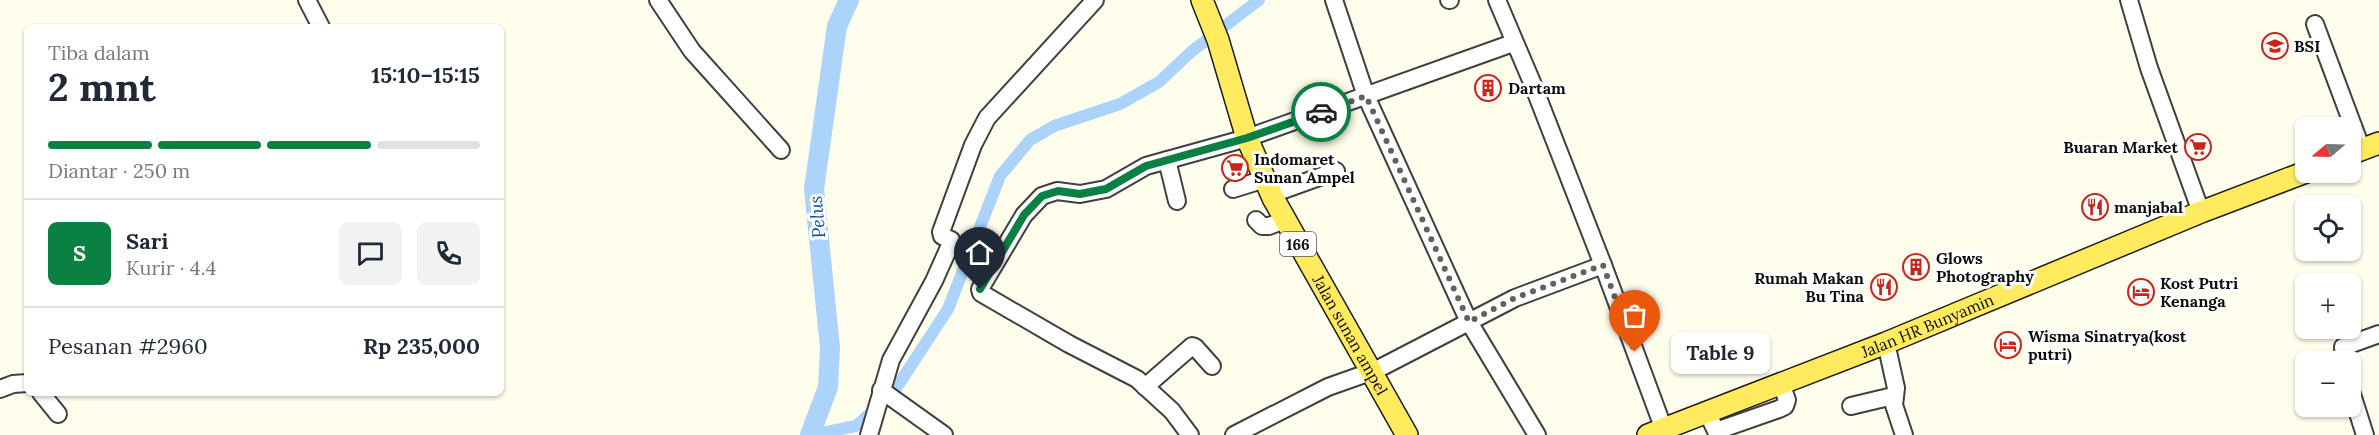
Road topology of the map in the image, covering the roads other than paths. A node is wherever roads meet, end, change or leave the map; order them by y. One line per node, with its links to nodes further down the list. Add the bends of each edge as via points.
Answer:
1 (307, 0): 8 (street)
2 (658, 0): 14 (street, via 692,51)
3 (1095, 0): 34 (street, via 981,128 941,232 951,243 891,360)
4 (1202, 0): 12 (main road, Jalan sunan ampel / 166)
5 (1334, 0): 11 (street)
6 (1497, 0): 10 (street)
7 (2128, 0): 21 (street)
8 (319, 24)
9 (2315, 24): 13 (street)
10 (1513, 43): 11 (street); 24 (street)
11 (1366, 96): 12 (street); 25 (street)
12 (1247, 138): 15 (street); 18 (main road, Jalan sunan ampel / 166)
13 (2364, 149)
14 (781, 150)
15 (1167, 160): 20 (street); 32 (street, via 1146,166 1106,189 1080,194 1058,191 1042,196 1024,215 980,289)
16 (1336, 171): 18 (street)
17 (2295, 176): 21 (main road, Jalan HR Bunyamin)
18 (1268, 187): 19 (street); 23 (main road, Jalan sunan ampel / 166)
19 (1233, 189)
20 (1177, 201)
21 (2201, 212): 27 (main road, Jalan HR Bunyamin)
22 (1256, 220): 23 (street, via 1266,226)
23 (1285, 220): 30 (main road, Jalan sunan ampel / 166)
24 (1603, 265): 25 (street, via 1515,298); 40 (street)
25 (1469, 322): 30 (street); 46 (street)
26 (2379, 334): 28 (street, via 2343,347)
27 (1886, 343): 36 (street, via 1896,388); 40 (main road, Jalan HR Bunyamin)
28 (2343, 351)
29 (1212, 366): 32 (street, via 1192,346)
30 (1372, 372): 44 (street, via 1328,387); 45 (main road, Jalan sunan ampel / 166)
31 (24, 383): 33 (street)
32 (1145, 387): 43 (street, via 1172,411)
33 (0, 389)
34 (881, 390): 41 (street); 42 (street)
35 (43, 396): 38 (street)
36 (1893, 396): 37 (street); 47 (street)
37 (1851, 406)
38 (58, 414)
39 (2359, 417): 48 (street)
40 (1659, 433)
41 (869, 435)
42 (944, 435)
43 (1190, 435)
44 (1234, 435)
45 (1407, 435)
46 (1536, 435)
47 (1904, 435)
48 (2365, 435)

